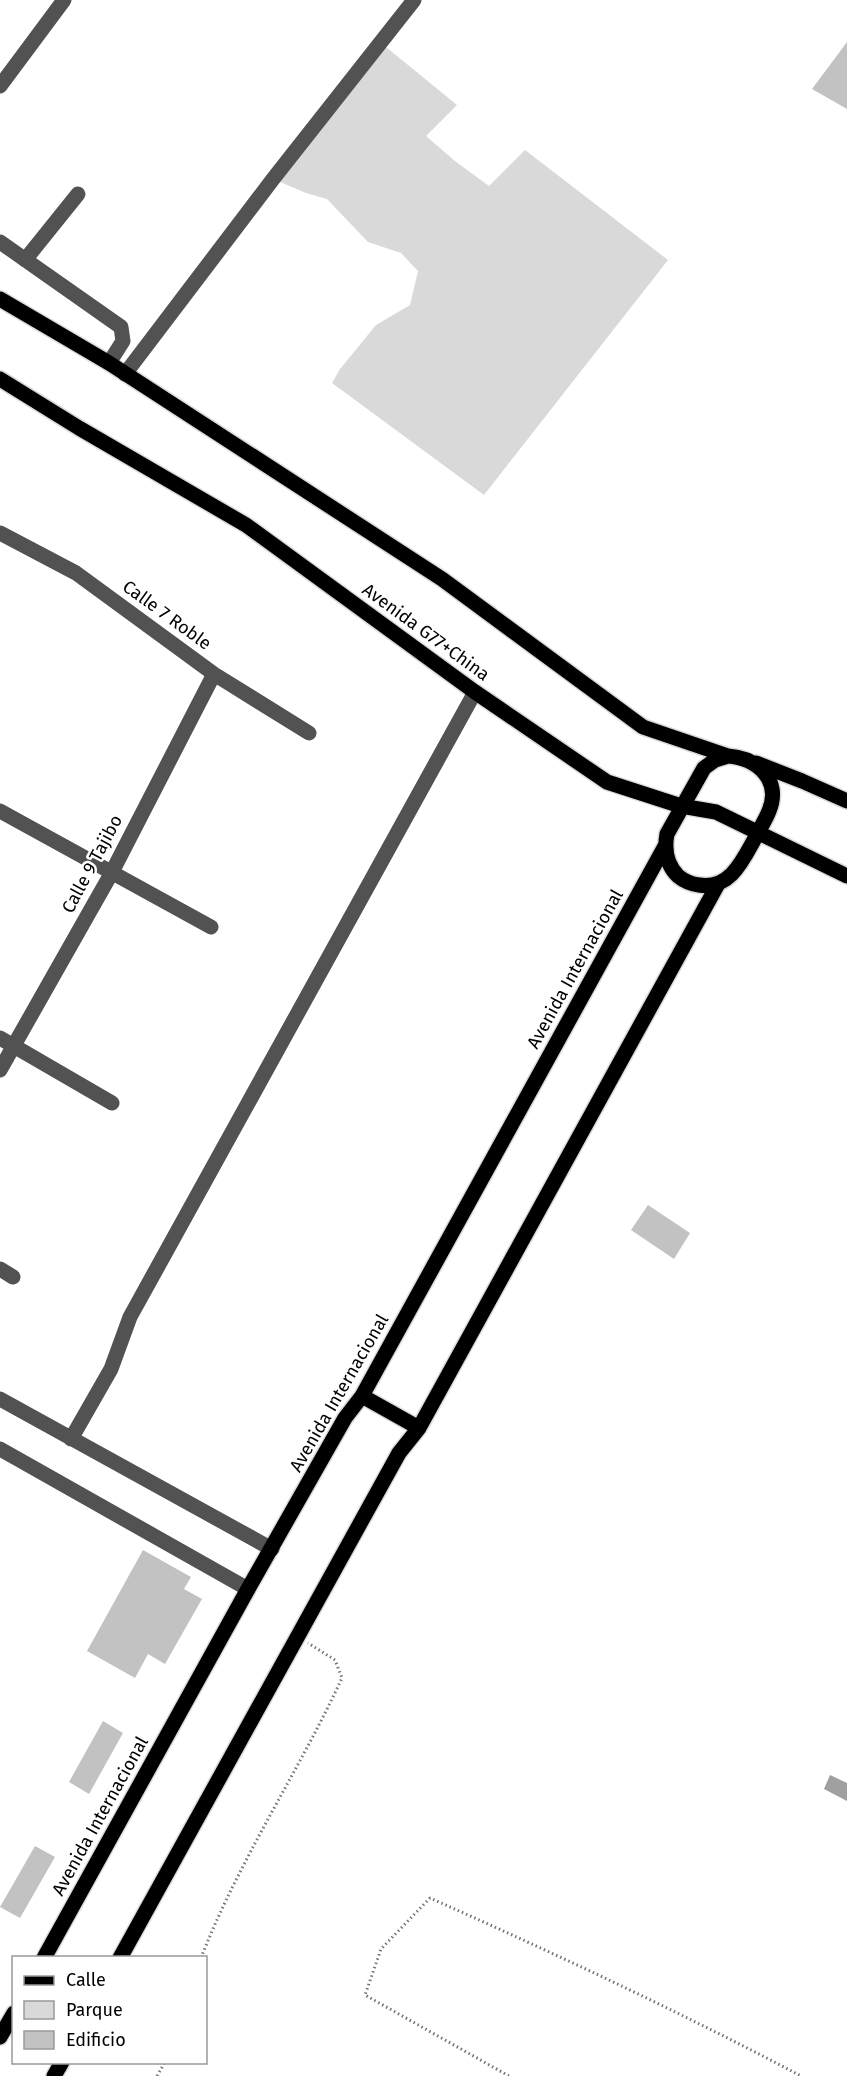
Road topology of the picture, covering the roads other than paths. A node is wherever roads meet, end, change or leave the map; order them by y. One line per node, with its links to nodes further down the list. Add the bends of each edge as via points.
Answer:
1 (64, 0): 3 (street)
2 (414, 0): 9 (street)
3 (0, 86)
4 (78, 194): 6 (street)
5 (0, 243): 6 (street)
6 (25, 260): 8 (street, via 121,327 123,341)
7 (0, 299): 8 (main road)
8 (109, 363): 9 (main road)
9 (125, 374): 15 (main road, via 442,579 643,727)
10 (0, 379): 13 (main road, Avenida G77+China, via 246,525)
11 (0, 533): 12 (street, Calle 7 Roble, via 76,573)
12 (214, 674): 14 (street, Calle 7 Roble); 22 (street, Calle 9 Tajibo)
13 (475, 692): 18 (main road, Avenida G77+China, via 607,782); 33 (street, via 130,1317 111,1369)
14 (309, 733)
15 (728, 756): 16 (main road); 18 (main road, via 704,768)
16 (754, 762): 17 (main road); 20 (main road, via 764,772 772,797)
17 (847, 801)
18 (681, 806): 20 (main road, Avenida G77+China, via 716,812); 21 (main road)
19 (0, 811): 22 (street)
20 (758, 832): 23 (main road, Avenida G77+China); 24 (main road, via 739,867)
21 (665, 846): 24 (main road, via 667,858 680,877 692,884); 30 (main road, Avenida Internacional)
22 (111, 874): 25 (street); 27 (street, Calle 9 Tajibo)
23 (847, 876)
24 (718, 884): 32 (main road)
25 (211, 927)
26 (0, 1038): 27 (street)
27 (15, 1045): 28 (street, Calle 9 Tajibo); 29 (street)
28 (0, 1070)
29 (112, 1103)
30 (362, 1396): 32 (main road); 35 (main road, Avenida Internacional, via 345,1418)
31 (0, 1399): 33 (street)
32 (419, 1428): 38 (main road, via 399,1453)
33 (71, 1439): 35 (street)
34 (0, 1449): 36 (street)
35 (272, 1549): 36 (main road, Avenida Internacional)
36 (248, 1588): 37 (main road, Avenida Internacional)
37 (45, 1956)
38 (121, 1956)
39 (12, 2016): 40 (main road)
40 (0, 2037)

